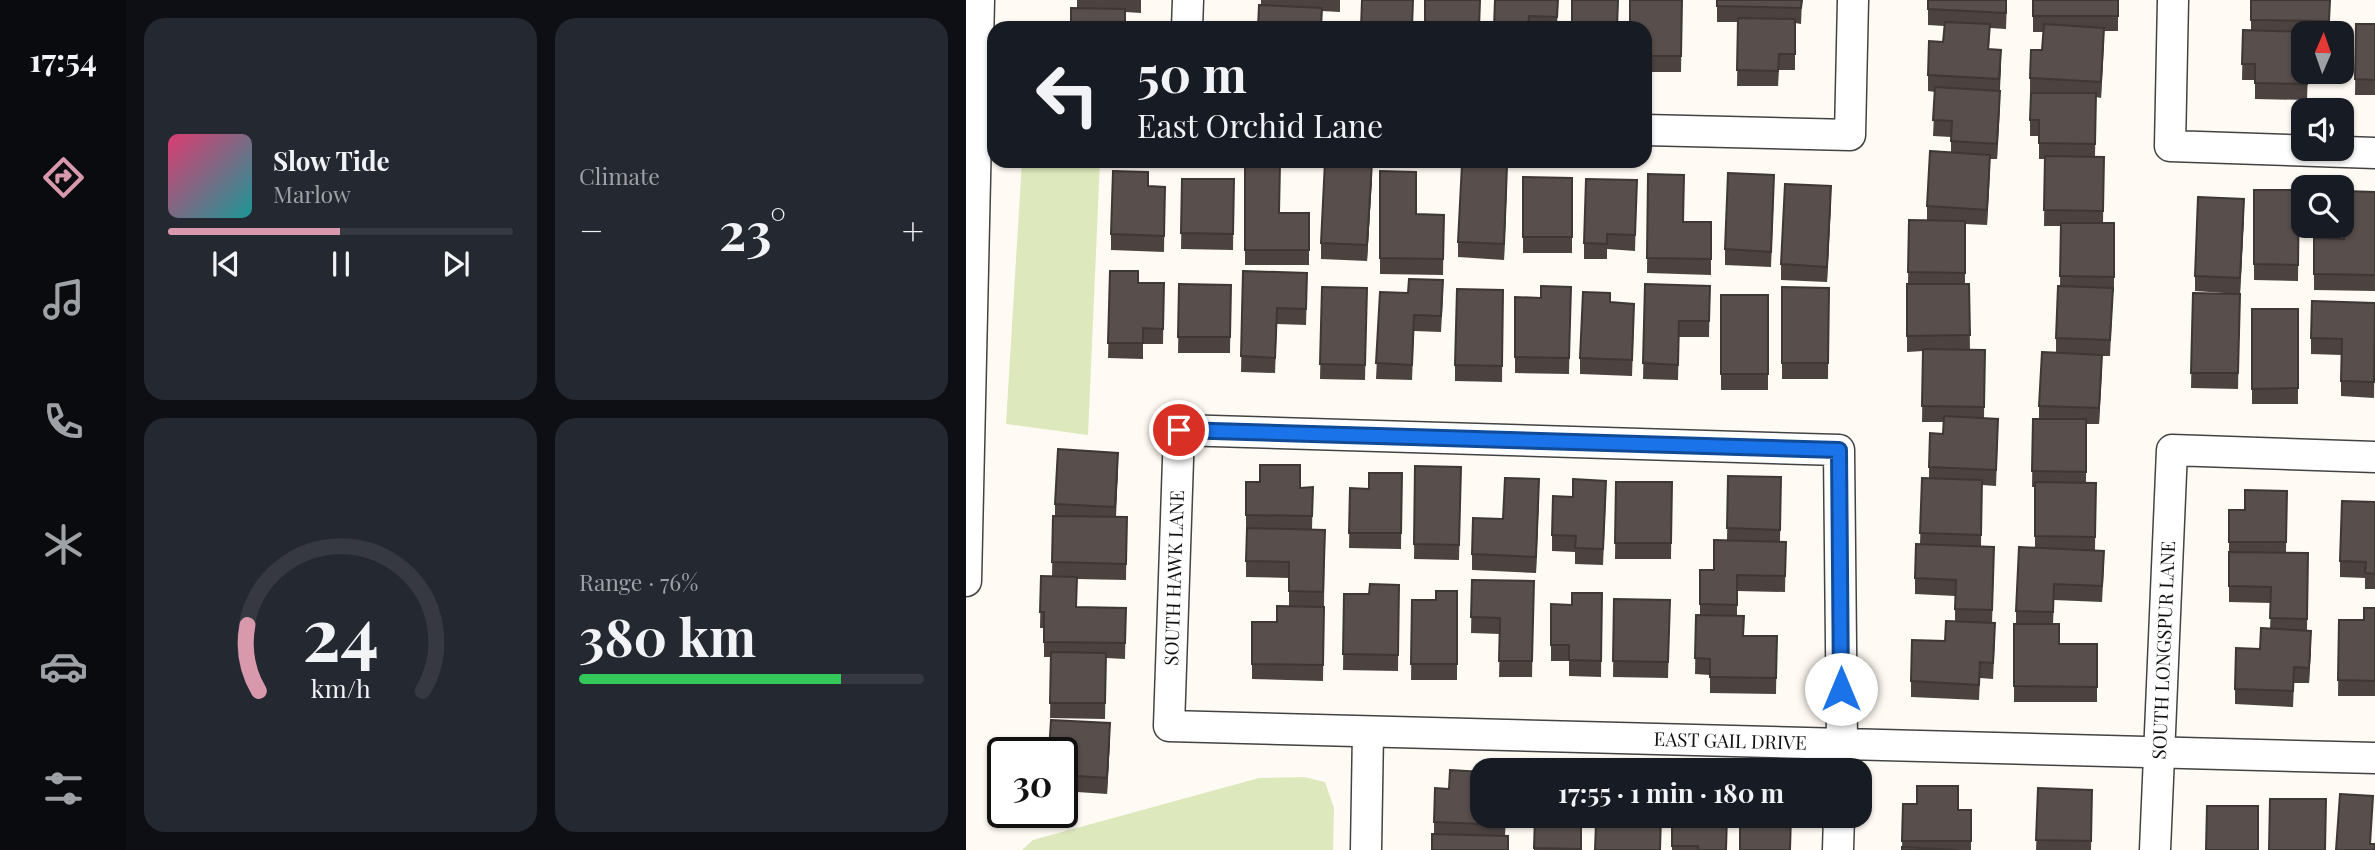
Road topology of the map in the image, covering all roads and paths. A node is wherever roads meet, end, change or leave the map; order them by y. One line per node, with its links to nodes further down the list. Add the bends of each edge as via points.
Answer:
1 (979, 0): 8 (street)
2 (1188, 0): 5 (street)
3 (1853, 0): 6 (street, via 1850,135)
4 (2173, 0): 7 (street, via 2170,146)
5 (1187, 21)
6 (1652, 130)
7 (2375, 153)
8 (970, 266): 10 (street)
9 (2375, 457): 13 (street, SOUTH LONGSPUR LANE, via 2172,450)
10 (966, 581)
11 (1169, 726): 12 (street, EAST GAIL DRIVE); 14 (street, SOUTH HAWK LANE, via 1179,430 1839,450)
12 (1368, 732): 14 (street, EAST GAIL DRIVE); 17 (street)
13 (2159, 752): 14 (street, EAST GAIL DRIVE); 15 (street, EAST GAIL DRIVE); 19 (street, SOUTH LONGSPUR LANE)
14 (1841, 756)
15 (2375, 758)
16 (1839, 828): 18 (street)
17 (1366, 850)
18 (1838, 850)
19 (2155, 850)

